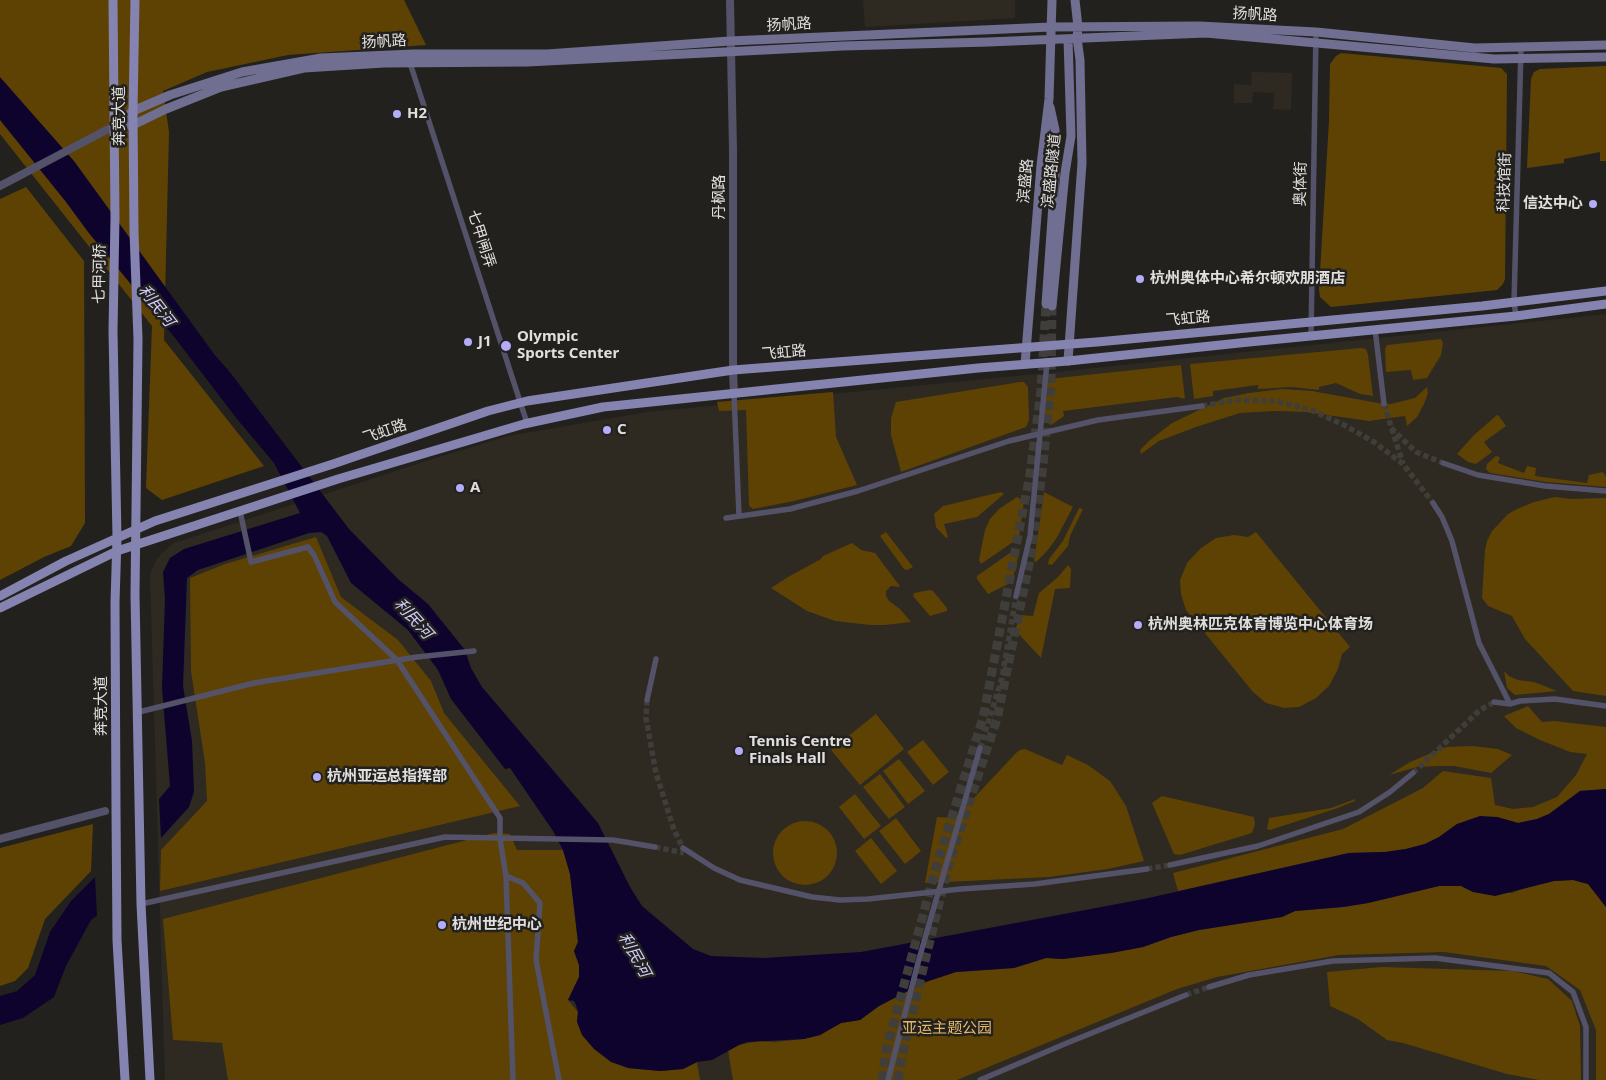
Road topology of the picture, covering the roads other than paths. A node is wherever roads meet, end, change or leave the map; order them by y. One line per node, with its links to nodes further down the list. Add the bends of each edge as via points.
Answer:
1 (113, 0): 22 (main road, 奔竞大道)
2 (134, 0): 20 (main road, 奔竞大道)
3 (730, 0): 11 (street, 丹枫路)
4 (1052, 0): 6 (main road, 滨盛路)
5 (1075, 0): 7 (main road)
6 (1051, 26): 7 (main road, 扬帆路); 9 (main road, 滨盛路); 11 (main road, 扬帆路)
7 (1078, 27): 8 (main road, 扬帆路, via 1198,26); 10 (main road)
8 (1316, 32): 12 (street, 奥体街); 14 (main road, 扬帆路, via 1475,48)
9 (1051, 39): 10 (main road); 15 (main road); 19 (main road, 滨盛路)
10 (1072, 39): 12 (main road, via 1206,32); 19 (main road, 滨盛路隧道, via 1070,136 1049,305 1056,162 1055,130); 33 (main road, via 1080,60 1082,163)
11 (730, 42): 15 (street, 丹枫路); 20 (main road, 扬帆路, via 547,54 321,58 242,72 170,95)
12 (1316, 42): 17 (main road); 29 (street, 奥体街)
13 (1606, 45): 14 (main road, 扬帆路)
14 (1521, 49): 17 (street, 科技馆街)
15 (730, 53): 18 (main road, via 527,62); 38 (street, 丹枫路, via 734,150)
16 (1606, 57): 17 (main road)
17 (1521, 59): 26 (street, 科技馆街)
18 (410, 63): 21 (main road, via 304,68 221,87); 40 (street, 七甲闸弄)
19 (1049, 99): 34 (main road, 滨盛路)
20 (133, 111): 21 (main road, 奔竞大道); 22 (main road, 扬帆路)
21 (133, 125): 22 (main road); 51 (main road, 奔竞大道, via 138,339)
22 (114, 126): 23 (street, 扬帆路); 24 (main road, 奔竞大道)
23 (0, 186)
24 (115, 218): 31 (main road, 七甲河桥)
25 (1606, 290): 26 (main road, 飞虹路)
26 (1514, 302): 28 (street, 科技馆街); 29 (main road, 飞虹路)
27 (1606, 304): 28 (main road, 飞虹路)
28 (1516, 316): 30 (main road, 飞虹路)
29 (1311, 321): 32 (street, 奥体街); 33 (main road, 飞虹路)
30 (1375, 329): 32 (main road, 飞虹路); 41 (street)
31 (113, 331): 52 (main road, 奔竞大道)
32 (1311, 336): 35 (main road, 飞虹路)
33 (1071, 343): 34 (main road, 飞虹路); 35 (main road)
34 (1026, 346): 37 (main road, 滨盛路); 38 (main road, 飞虹路)
35 (1068, 361): 36 (main road, 飞虹路)
36 (1046, 363): 37 (main road, 飞虹路); 44 (street)
37 (1025, 364): 39 (main road, 飞虹路)
38 (733, 370): 39 (street, 丹枫路); 40 (main road, 飞虹路)
39 (734, 394): 43 (main road, 飞虹路, via 603,407); 49 (street)
40 (522, 403): 43 (street, 七甲闸弄); 51 (main road, 飞虹路, via 488,411)
41 (1384, 404)
42 (1202, 406): 44 (street, via 1098,420)
43 (527, 423): 48 (main road, 飞虹路)
44 (1040, 434): 49 (street, via 1009,441 858,491 790,509); 56 (street, via 1030,536)
45 (1443, 462): 46 (street, via 1478,475)
46 (1606, 492)
47 (1433, 503): 63 (street, via 1452,541 1479,642)
48 (240, 511): 53 (main road, 飞虹路); 60 (street, via 251,562 308,547 334,602)
49 (739, 516): 50 (street)
50 (726, 518)
51 (135, 530): 52 (main road, 飞虹路); 53 (main road)
52 (117, 538): 54 (main road, 奔竞大道); 55 (main road, 飞虹路)
53 (135, 544): 54 (main road, 飞虹路); 65 (main road)
54 (117, 550): 57 (main road, 飞虹路); 79 (main road, 奔竞大道, via 117,940)
55 (0, 596)
56 (1016, 596)
57 (0, 608)
58 (474, 651): 60 (street)
59 (656, 659): 61 (street)
60 (397, 660): 65 (street, via 254,683); 70 (street, via 500,818)
61 (647, 700)
62 (1494, 702): 63 (street)
63 (1510, 704): 64 (street, via 1556,699)
64 (1606, 706)
65 (139, 712): 76 (main road)
66 (980, 748): 83 (street, bridge)
67 (1413, 774): 73 (street, via 1359,812 1258,846)
68 (105, 811): 69 (street)
69 (0, 839)
70 (500, 839): 71 (street, via 613,840); 75 (street); 76 (street, via 445,837)
71 (655, 847)
72 (684, 851): 74 (street, via 740,880 812,897 840,900 1035,884)
73 (1170, 865)
74 (1147, 869)
75 (506, 876): 81 (street); 82 (street, via 523,883 540,903 536,960)
76 (141, 904): 80 (main road)
77 (1208, 987): 85 (street, via 1250,975 1333,961 1435,958 1549,973 1573,992 1586,1027)
78 (1186, 995): 84 (street)
79 (125, 1080)
80 (150, 1080)
81 (514, 1080)
82 (559, 1080)
83 (888, 1080)
84 (980, 1080)
85 (1586, 1080)

